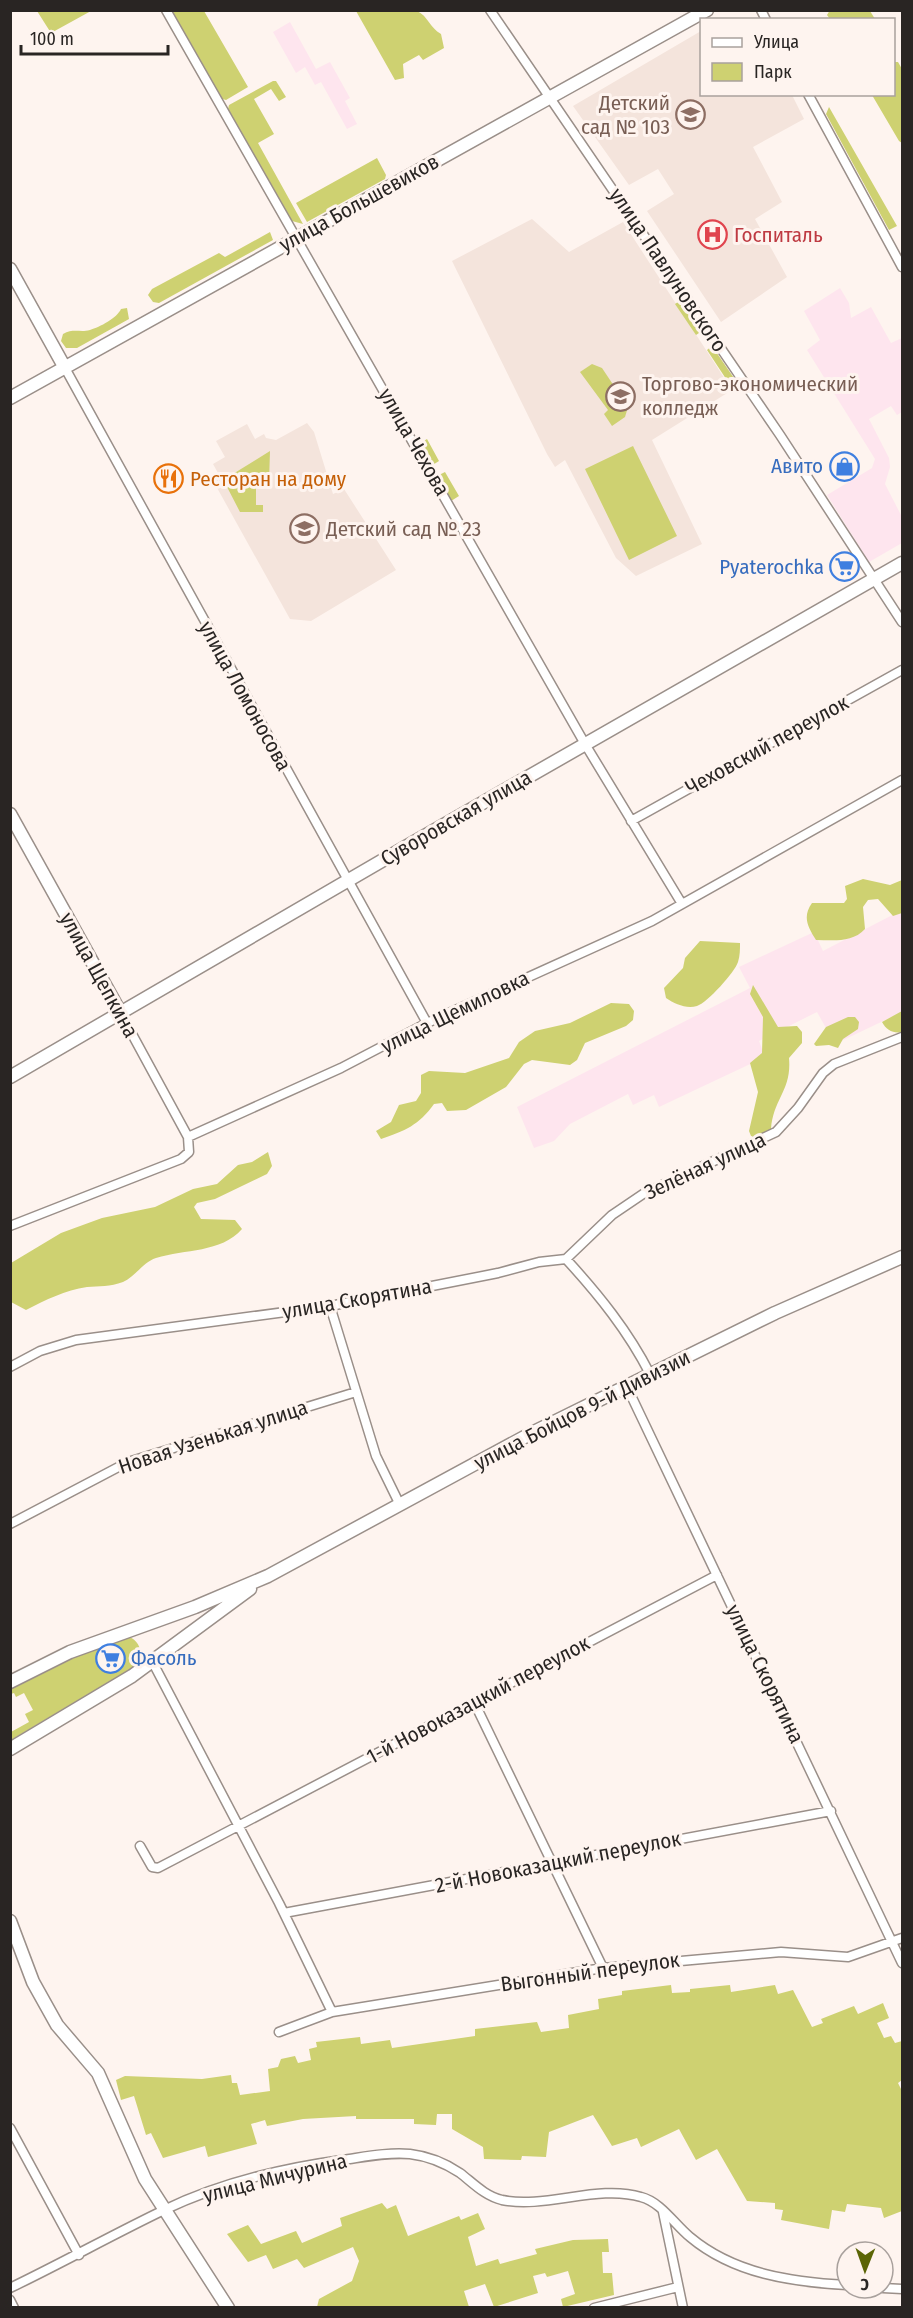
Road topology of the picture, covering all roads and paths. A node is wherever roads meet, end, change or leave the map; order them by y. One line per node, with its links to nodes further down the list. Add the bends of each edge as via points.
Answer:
1 (166, 10): 6 (street, улица Чехова)
2 (490, 10): 5 (street, улица Павлуновского)
3 (707, 10): 5 (street, улица Большевиков)
4 (809, 96): 7 (street)
5 (550, 98): 6 (street, улица Большевиков); 12 (street, улица Павлуновского)
6 (297, 238): 9 (street, улица Большевиков); 15 (street, улица Чехова)
7 (903, 267)
8 (10, 269): 9 (street)
9 (65, 368): 10 (street, улица Большевиков); 19 (street, улица Ломоносова)
10 (10, 398)
11 (903, 563): 12 (street, Суворовская улица)
12 (873, 579): 13 (street, улица Павлуновского); 15 (street, Суворовская улица)
13 (903, 622)
14 (903, 670): 18 (street, Чеховский переулок)
15 (585, 744): 18 (street, улица Чехова); 19 (street, Суворовская улица)
16 (903, 780): 20 (street, улица Щемиловка)
17 (10, 814): 21 (street, улица Щепкина)
18 (631, 821): 20 (street, улица Чехова)
19 (347, 881): 21 (street, Суворовская улица); 22 (street, улица Ломоносова)
20 (682, 904): 22 (street, улица Щемиловка)
21 (120, 1012): 24 (street, Суворовская улица); 25 (street, улица Щепкина)
22 (427, 1023): 25 (street, улица Щемиловка, via 341,1068)
23 (903, 1037): 28 (street, Зелёная улица, via 834,1064 776,1132 643,1194 612,1215)
24 (10, 1077)
25 (188, 1137): 26 (street, via 190,1147 181,1159)
26 (10, 1226)
27 (903, 1257): 31 (street, улица Бойцов 9-й Дивизии)
28 (566, 1260): 29 (street, улица Скорятина, via 539,1262); 31 (street, via 614,1315)
29 (330, 1306): 30 (street, улица Скорятина, via 76,1340 40,1351); 33 (street)
30 (10, 1367)
31 (650, 1374): 32 (street, улица Бойцов 9-й Дивизии)
32 (627, 1385): 34 (street, улица Бойцов 9-й Дивизии); 36 (street, улица Скорятина)
33 (356, 1392): 34 (street, via 376,1456); 35 (street, Новая Узенькая улица, via 128,1462)
34 (400, 1505): 37 (street, улица Бойцов 9-й Дивизии)
35 (10, 1524)
36 (717, 1575): 40 (street, 1-й Новоказацкий переулок); 42 (street, улица Скорятина)
37 (268, 1576): 38 (street, улица Бойцов 9-й Дивизии); 39 (street, улица Бойцов 9-й Дивизии, via 70,1652)
38 (153, 1661): 41 (street, улица Бойцов 9-й Дивизии); 43 (street)
39 (10, 1682)
40 (474, 1702): 43 (street, 1-й Новоказацкий переулок); 45 (street)
41 (10, 1749)
42 (831, 1811): 45 (street, 2-й Новоказацкий переулок); 49 (street, улица Скорятина)
43 (239, 1826): 44 (street, 1-й Новоказацкий переулок, via 158,1868 152,1867); 46 (street)
44 (140, 1846)
45 (555, 1863): 46 (street, 2-й Новоказацкий переулок); 51 (street)
46 (284, 1912): 52 (street)
47 (10, 1921): 55 (street, via 33,1982 57,2025 98,2073 133,2155)
48 (903, 1938): 49 (street, Выгонный переулок)
49 (892, 1942): 50 (street, улица Скорятина); 51 (street, Выгонный переулок, via 848,1957 781,1952)
50 (903, 1963)
51 (603, 1968): 52 (street, Выгонный переулок)
52 (332, 2012): 53 (street, Выгонный переулок)
53 (279, 2032)
54 (10, 2128): 57 (street)
55 (165, 2210): 56 (street, улица Мичурина, via 238,2184 316,2163 390,2154 428,2158 448,2166 501,2200 632,2195 652,2202); 57 (street, улица Мичурина); 63 (street)
56 (662, 2211): 58 (street, улица Мичурина, via 690,2238 736,2264 786,2279); 59 (street)
57 (80, 2255): 60 (street, улица Мичурина)
58 (835, 2284)
59 (678, 2287): 64 (street); 65 (street)
60 (10, 2288)
61 (10, 2300): 62 (street)
62 (15, 2307)
63 (228, 2307)
64 (594, 2307)
65 (682, 2307)

